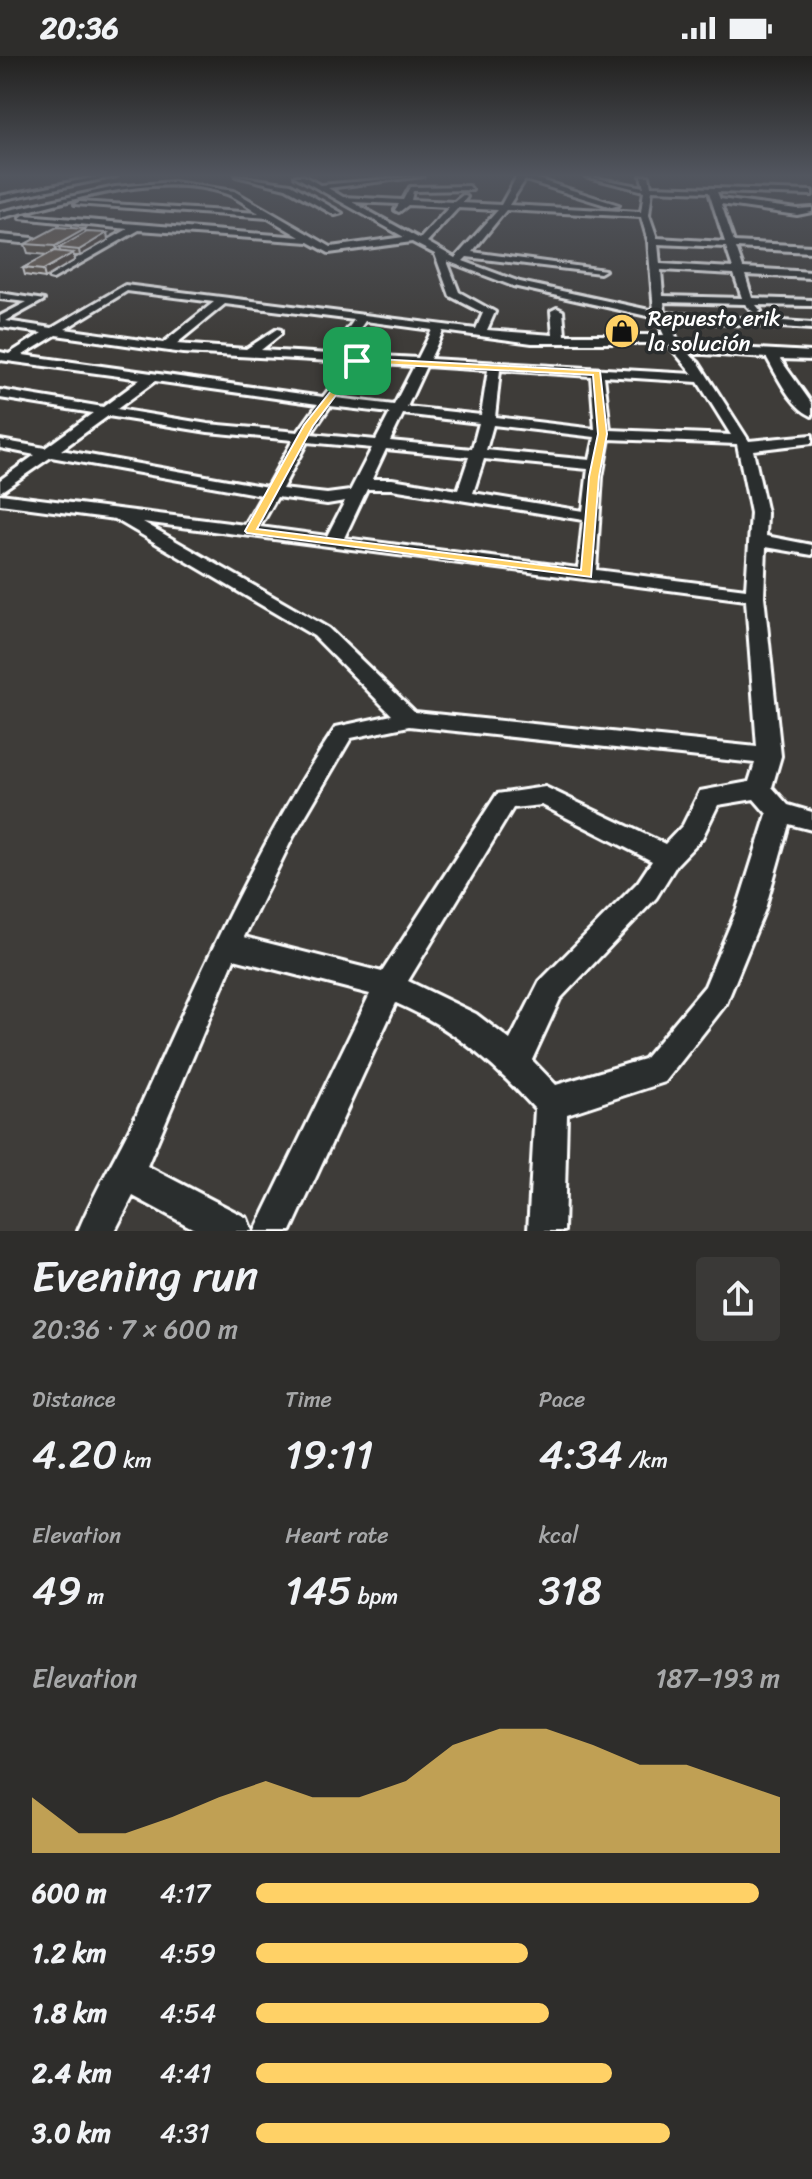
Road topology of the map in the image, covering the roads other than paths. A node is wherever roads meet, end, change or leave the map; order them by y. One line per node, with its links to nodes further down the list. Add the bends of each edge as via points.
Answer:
1 (130, 231): 24 (street)
2 (188, 231): 12 (street)
3 (296, 231): 12 (street)
4 (385, 231): 15 (street)
5 (386, 231): 14 (street)
6 (429, 231): 14 (street)
7 (485, 231): 19 (street)
8 (650, 231): 20 (street)
9 (667, 231): 17 (street)
10 (728, 231): 17 (street)
11 (0, 238): 13 (street)
12 (312, 240): 15 (street, via 332,250)
13 (33, 241)
14 (417, 241): 15 (street); 18 (street)
15 (395, 242)
16 (811, 244): 17 (street)
17 (733, 245): 22 (street)
18 (439, 253): 19 (street); 39 (street, via 454,294 489,312)
19 (460, 258): 21 (street); 31 (street, via 517,284)
20 (655, 267): 22 (street); 26 (street)
21 (600, 270)
22 (739, 271): 23 (street); 27 (street)
23 (812, 275)
24 (53, 276)
25 (0, 296): 34 (street, via 39,300)
26 (660, 299): 27 (street); 31 (street)
27 (748, 301): 29 (street); 33 (street)
28 (221, 302): 32 (street); 37 (street, via 125,288); 42 (street)
29 (812, 303)
30 (557, 311): 40 (street)
31 (660, 316): 33 (street); 41 (street)
32 (361, 319): 36 (street); 47 (street)
33 (762, 321): 35 (street)
34 (0, 322): 37 (street)
35 (812, 326)
36 (439, 328): 39 (street); 49 (street)
37 (54, 332): 42 (street); 46 (street)
38 (277, 332): 43 (street)
39 (480, 333): 40 (street)
40 (559, 339): 41 (street)
41 (674, 343): 44 (street); 53 (street)
42 (165, 347): 43 (street)
43 (247, 354): 47 (street)
44 (771, 355): 45 (street); 58 (street)
45 (812, 356)
46 (4, 359): 52 (street)
47 (332, 359): 48 (street)
48 (357, 361): 49 (street); 55 (street)
49 (421, 364): 50 (street); 56 (street)
50 (494, 368): 51 (street); 59 (street)
51 (597, 373): 53 (street); 60 (street)
52 (154, 376): 55 (street); 57 (street)
53 (702, 378): 64 (street)
54 (0, 394): 57 (street)
55 (326, 401): 56 (street); 61 (street)
56 (400, 408): 59 (street); 63 (street)
57 (107, 411): 61 (street); 66 (street)
58 (812, 412)
59 (488, 420): 60 (street); 67 (street)
60 (603, 434): 64 (street); 68 (street)
61 (302, 437): 63 (street); 71 (street)
62 (812, 439): 64 (street)
63 (382, 443): 67 (street); 70 (street)
64 (743, 443): 77 (street, via 759,513)
65 (0, 444): 66 (street)
66 (50, 452): 69 (street); 71 (street)
67 (478, 452): 68 (street); 72 (street)
68 (596, 465): 75 (street)
69 (0, 487)
70 (359, 489): 71 (street, via 327,499); 72 (street, via 392,484); 78 (street)
71 (271, 492): 76 (street)
72 (463, 498): 75 (street)
73 (0, 499): 74 (street)
74 (116, 514): 76 (street); 82 (street, via 321,632)
75 (592, 517): 80 (street)
76 (250, 531): 78 (street)
77 (758, 540): 79 (street); 81 (street)
78 (333, 542): 80 (street)
79 (812, 550)
80 (587, 574): 81 (street)
81 (755, 596): 83 (street)
82 (409, 719): 83 (street); 88 (street, via 344,732 304,791)
83 (769, 756): 84 (street)
84 (759, 789): 85 (street); 87 (street, via 709,797 693,831)
85 (780, 812): 86 (street); 91 (street, via 751,909 716,995 654,1071)
86 (812, 821)
87 (668, 857): 89 (street, via 545,796 506,800); 90 (street, via 647,890 550,990)
88 (227, 945): 89 (street); 92 (street)
89 (389, 986): 90 (street, via 465,1024); 95 (street)
90 (514, 1064): 91 (street)
91 (551, 1103): 96 (street)
92 (128, 1174): 93 (street); 94 (street)
93 (96, 1231)
94 (234, 1231)
95 (273, 1231)
96 (546, 1231)

